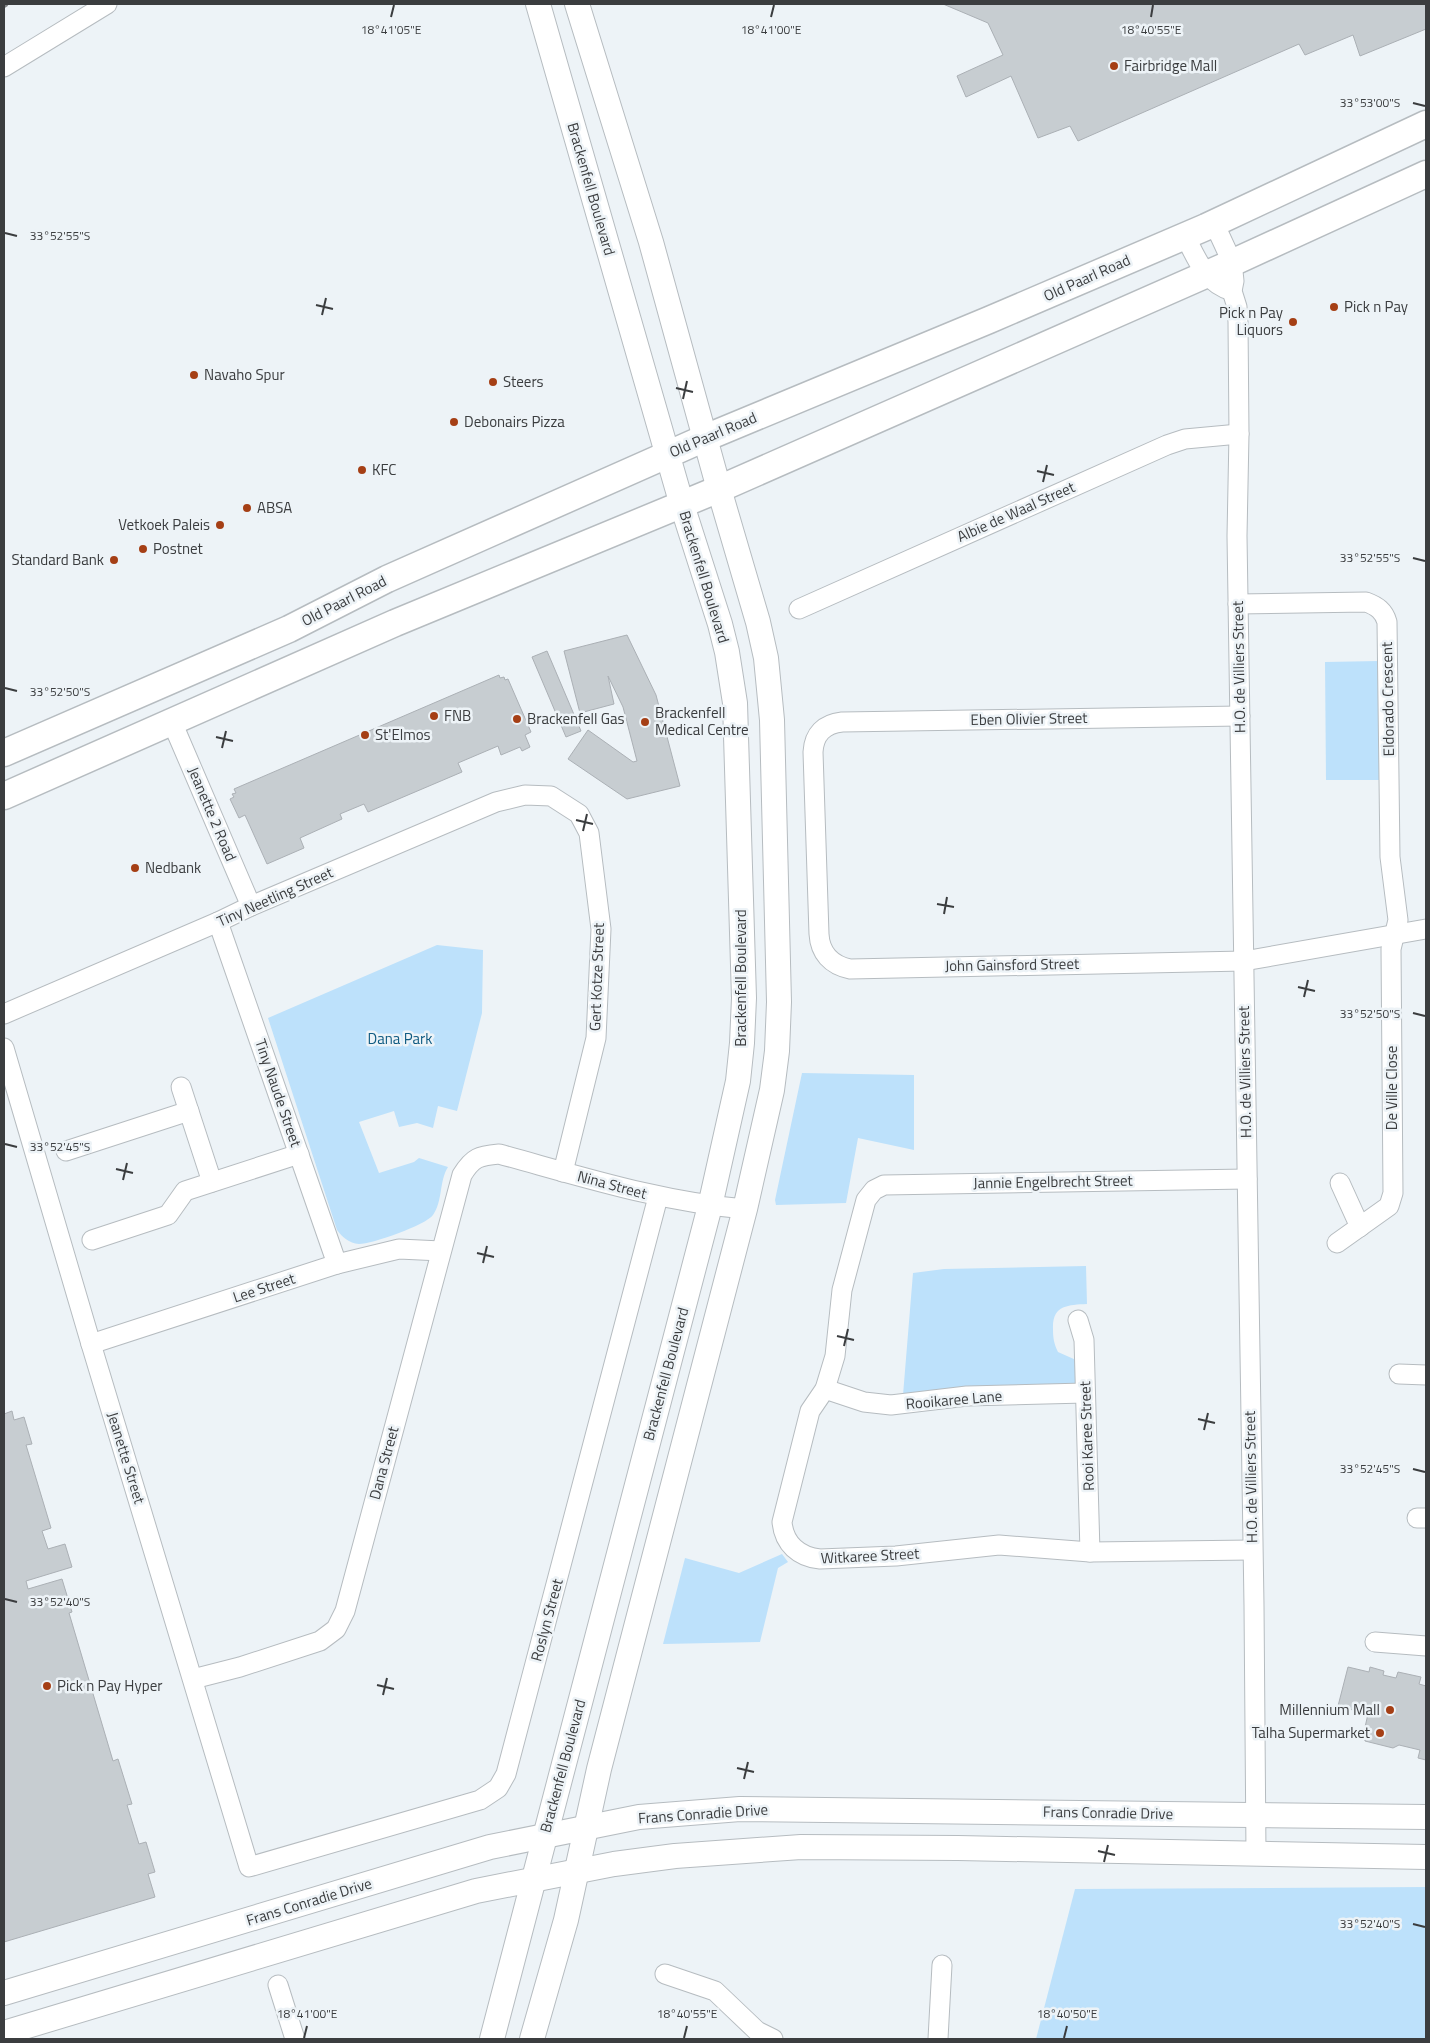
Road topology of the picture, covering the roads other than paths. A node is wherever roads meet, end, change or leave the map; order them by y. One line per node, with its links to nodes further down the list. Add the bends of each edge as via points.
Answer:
1 (107, 4): 4 (street)
2 (538, 4): 14 (street, Brackenfell Boulevard)
3 (577, 4): 13 (street, via 651,242)
4 (4, 67)
5 (1426, 124): 7 (main road, Old Paarl Road)
6 (1426, 174): 9 (main road)
7 (1214, 223): 8 (main road, Old Paarl Road); 9 (street)
8 (1185, 236): 10 (street); 13 (main road, Old Paarl Road)
9 (1232, 262): 10 (main road); 11 (street, H.O. de Villiers Street)
10 (1205, 274): 11 (street, via 1219,287); 15 (main road)
11 (1232, 291): 12 (street, H.O. de Villiers Street, via 1238,322)
12 (1239, 434): 17 (street, H.O. de Villiers Street); 18 (street, Albie de Waal Street, via 1185,439 1167,445)
13 (705, 438): 14 (main road, Old Paarl Road); 15 (street)
14 (667, 455): 16 (street, Brackenfell Boulevard); 22 (main road, Old Paarl Road, via 387,579 289,629)
15 (719, 490): 16 (main road); 44 (street, via 758,622 766,658 772,720 779,1002 777,1051 766,1122)
16 (682, 505): 20 (main road, via 396,623); 43 (street, Brackenfell Boulevard, via 720,624 732,673 735,703 744,998 742,1043 732,1112)
17 (1238, 604): 19 (street, H.O. de Villiers Street); 28 (street, Eldorado Crescent, via 1366,602 1386,616 1390,857 1398,920)
18 (799, 609)
19 (1240, 716): 21 (street, Eben Olivier Street, via 842,722); 29 (street, H.O. de Villiers Street)
20 (172, 722): 23 (main road); 25 (street, Jeanette 2 Road)
21 (820, 732): 29 (street, John Gainsford Street, via 813,752 819,941 825,954 836,964 850,969)
22 (4, 753)
23 (4, 796)
24 (551, 796): 25 (street, Tiny Neetling Street, via 525,795 496,802); 37 (street, Gert Kotze Street, via 579,814 589,833 601,929 596,1038)
25 (251, 906): 26 (street, Tiny Neetling Street)
26 (218, 922): 30 (street, Tiny Neetling Street); 35 (street, Tiny Naude Street)
27 (1426, 929): 28 (street, John Gainsford Street)
28 (1395, 934): 29 (street, John Gainsford Street); 45 (street, De Ville Close, via 1391,949 1393,1193 1389,1206)
29 (1244, 961): 38 (street, H.O. de Villiers Street)
30 (4, 1014)
31 (4, 1048): 51 (street, Jeanette Street)
32 (181, 1087): 33 (street)
33 (189, 1111): 34 (street); 39 (street)
34 (66, 1151)
35 (299, 1154): 39 (street); 49 (street, Tiny Naude Street)
36 (480, 1156): 37 (street, Nina Street, via 499,1154); 48 (street, Dana Street, via 468,1164 462,1175)
37 (563, 1172): 41 (street, Nina Street)
38 (1247, 1179): 42 (street, Jannie Engelbrecht Street, via 884,1185 874,1190); 56 (street, H.O. de Villiers Street)
39 (212, 1182): 46 (street, via 185,1191 168,1215)
40 (1340, 1183): 45 (street)
41 (658, 1197): 43 (street, Nina Street); 67 (street, Roslyn Street, via 506,1774 498,1788 480,1800)
42 (866, 1200): 54 (street, Witkaree Street, via 842,1290 835,1356)
43 (710, 1206): 44 (street, Nina Street); 64 (street, Brackenfell Boulevard)
44 (745, 1210): 63 (street)
45 (1360, 1227): 47 (street, De Ville Close)
46 (92, 1240)
47 (1337, 1243)
48 (441, 1250): 49 (street, Lee Street, via 399,1249); 60 (street, Dana Street, via 345,1612 336,1629 320,1641)
49 (337, 1264): 51 (street, Lee Street)
50 (1078, 1320): 55 (street, Rooi Karee Street, via 1084,1340)
51 (91, 1344): 60 (street, Jeanette Street)
52 (1399, 1374): 53 (street)
53 (1426, 1375)
54 (825, 1389): 55 (street, Rooikaree Lane, via 864,1402 892,1405 967,1396); 57 (street, Witkaree Street, via 810,1412 783,1514 785,1537 795,1551 820,1559 896,1556 999,1545)
55 (1085, 1393): 57 (street, Rooi Karee Street)
56 (1252, 1550): 57 (street, Witkaree Street); 61 (street, H.O. de Villiers Street)
57 (1090, 1552)
58 (1375, 1642): 59 (street)
59 (1426, 1646)
60 (193, 1679): 67 (street, Jeanette Street)
61 (1256, 1815): 62 (street, Frans Conradie Drive); 63 (street, Frans Conradie Drive, via 740,1809 639,1817); 65 (street, H.O. de Villiers Street)
62 (1426, 1817)
63 (586, 1828): 64 (street, Frans Conradie Drive); 68 (street)
64 (545, 1836): 69 (street, Brackenfell Boulevard); 73 (street, Frans Conradie Drive, via 490,1847)
65 (1256, 1853): 66 (street); 68 (street, via 801,1847 675,1856)
66 (1426, 1857)
67 (249, 1868)
68 (576, 1872): 69 (street); 77 (street, via 566,1920)
69 (534, 1880): 74 (street, via 476,1891); 76 (street, Brackenfell Boulevard)
70 (942, 1965): 79 (street)
71 (665, 1974): 78 (street, via 715,1991 757,2031)
72 (278, 1985): 75 (street)
73 (4, 1993)
74 (4, 2033)
75 (295, 2039)
76 (492, 2039)
77 (532, 2039)
78 (773, 2039)
79 (938, 2039)

